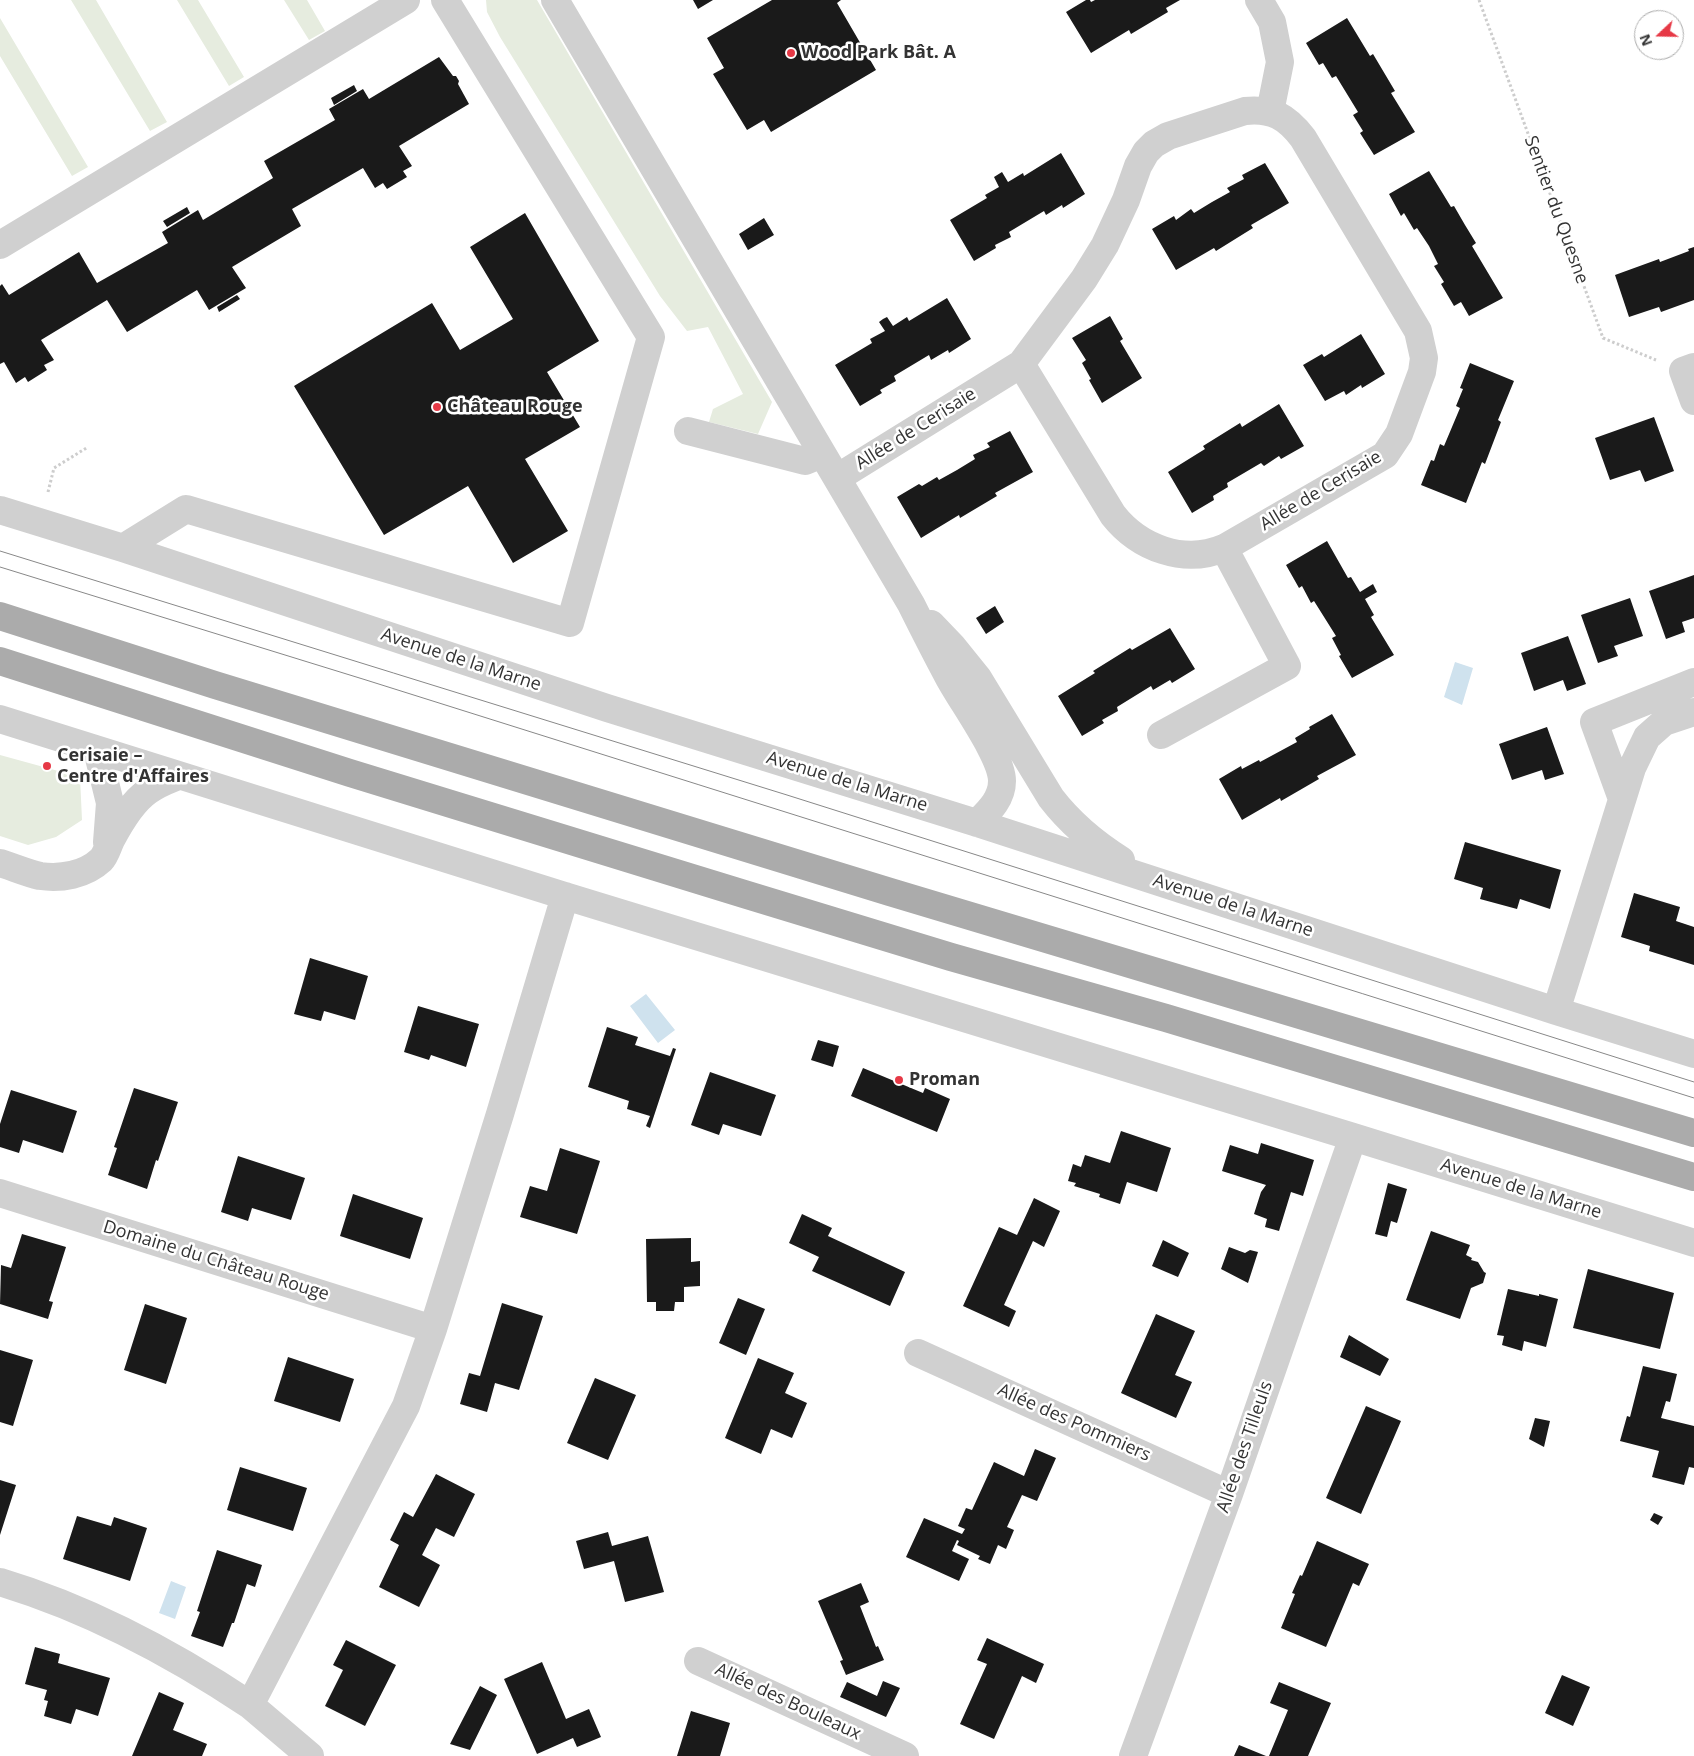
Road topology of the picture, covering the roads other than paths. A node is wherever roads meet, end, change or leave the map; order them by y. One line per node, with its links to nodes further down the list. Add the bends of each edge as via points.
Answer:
1 (406, 0): 6 (street)
2 (445, 0): 14 (street, via 651,337 570,623 186,509)
3 (555, 0): 11 (street)
4 (1259, 0): 5 (street, via 1272,22 1280,62)
5 (1270, 112): 7 (street, Allée de Cerisaie, via 1245,111 1168,136 1146,152 1105,245); 15 (street, Allée de Cerisaie, via 1293,125 1303,138 1418,332 1424,358 1399,434 1385,455)
6 (0, 245)
7 (1021, 364): 12 (street, Allée de Cerisaie); 15 (street, Allée de Cerisaie, via 1123,528 1135,538 1169,552 1199,556)
8 (1689, 369): 9 (street)
9 (1694, 401)
10 (688, 431): 11 (street, via 805,461)
11 (822, 454): 12 (street)
12 (837, 478): 16 (street)
13 (0, 510): 14 (street, Avenue de la Marne)
14 (122, 548): 26 (street, Avenue de la Marne, via 607,708)
15 (1224, 548): 22 (street, via 1287,666)
16 (911, 604): 26 (street, via 1001,770 999,797); 29 (street, via 978,678 1064,814 1090,839)
17 (0, 616): 33 (main road, via 899,894)
18 (0, 661): 35 (main road, via 744,894)
19 (1694, 682): 25 (street, via 1594,722)
20 (1694, 712): 25 (street, via 1664,722 1647,737)
21 (0, 718): 23 (street, Avenue de la Marne)
22 (1161, 735)
23 (97, 750): 24 (street, Avenue de la Marne); 27 (street, via 110,803 108,837)
24 (178, 776): 27 (street, via 146,792 129,812); 30 (street, Avenue de la Marne)
25 (1622, 799): 31 (street)
26 (977, 823): 29 (street, Avenue de la Marne)
27 (102, 859): 28 (street, via 86,870 57,877 39,876)
28 (0, 863)
29 (1152, 880): 31 (street, Avenue de la Marne)
30 (565, 896): 34 (street, Avenue de la Marne); 38 (street)
31 (1556, 1011): 32 (street, Avenue de la Marne)
32 (1694, 1054)
33 (1694, 1133)
34 (1353, 1137): 37 (street, Avenue de la Marne); 40 (street, Allée des Tilleuls)
35 (1694, 1177)
36 (0, 1193): 38 (street, Domaine du Château Rouge)
37 (1694, 1243)
38 (433, 1329): 43 (street, via 406,1406 392,1435)
39 (918, 1353): 40 (street, Allée des Pommiers)
40 (1229, 1494): 46 (street, Allée des Tilleuls)
41 (0, 1582): 43 (street, via 63,1603 129,1633 211,1679)
42 (698, 1661): 45 (street, Allée des Bouleaux)
43 (250, 1706): 44 (street)
44 (310, 1756)
45 (906, 1756)
46 (1133, 1756)

